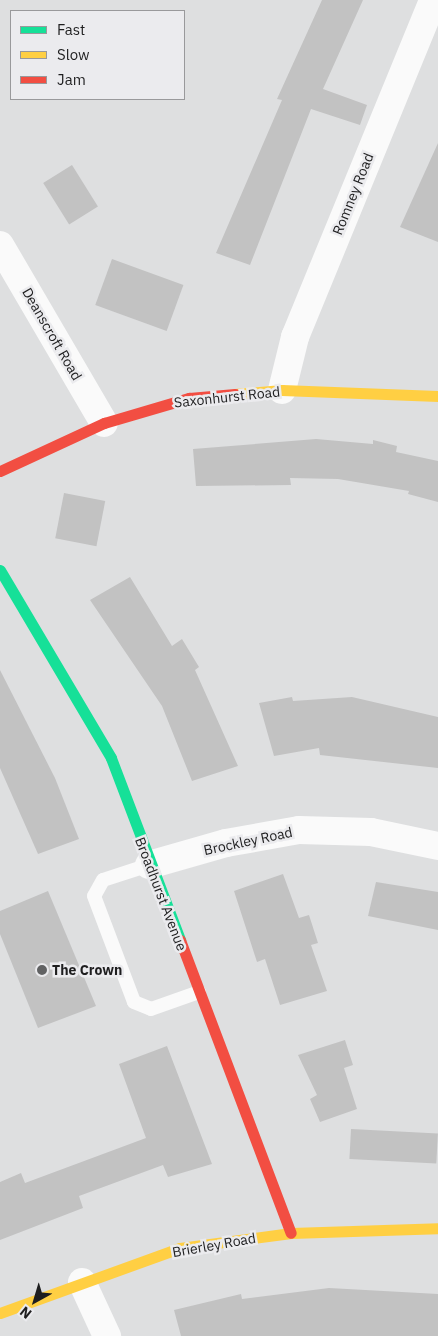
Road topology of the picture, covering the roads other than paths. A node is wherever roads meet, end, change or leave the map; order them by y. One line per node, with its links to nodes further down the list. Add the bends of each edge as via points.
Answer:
1 (432, 0): 3 (street, Romney Road, via 294,337)
2 (0, 245): 5 (street, Deanscroft Road)
3 (282, 390): 4 (street, Saxonhurst Road); 5 (street, Saxonhurst Road, via 189,398)
4 (438, 396)
5 (104, 422): 6 (street, Saxonhurst Road)
6 (0, 471)
7 (0, 570): 9 (street, Broadhurst Avenue, via 111,758)
8 (438, 846): 9 (street, Brockley Road, via 371,832 299,830 226,842)
9 (149, 864): 10 (street, Broadhurst Avenue); 10 (lane, via 104,880 94,896 134,1002 151,1009)
10 (199, 992): 12 (street, Broadhurst Avenue, via 220,1038)
11 (438, 1228): 12 (street, Brierley Road)
12 (291, 1233): 13 (street, Brierley Road, via 180,1248)
13 (82, 1282): 14 (street, Brierley Road); 15 (street)
14 (0, 1313)
15 (107, 1336)

